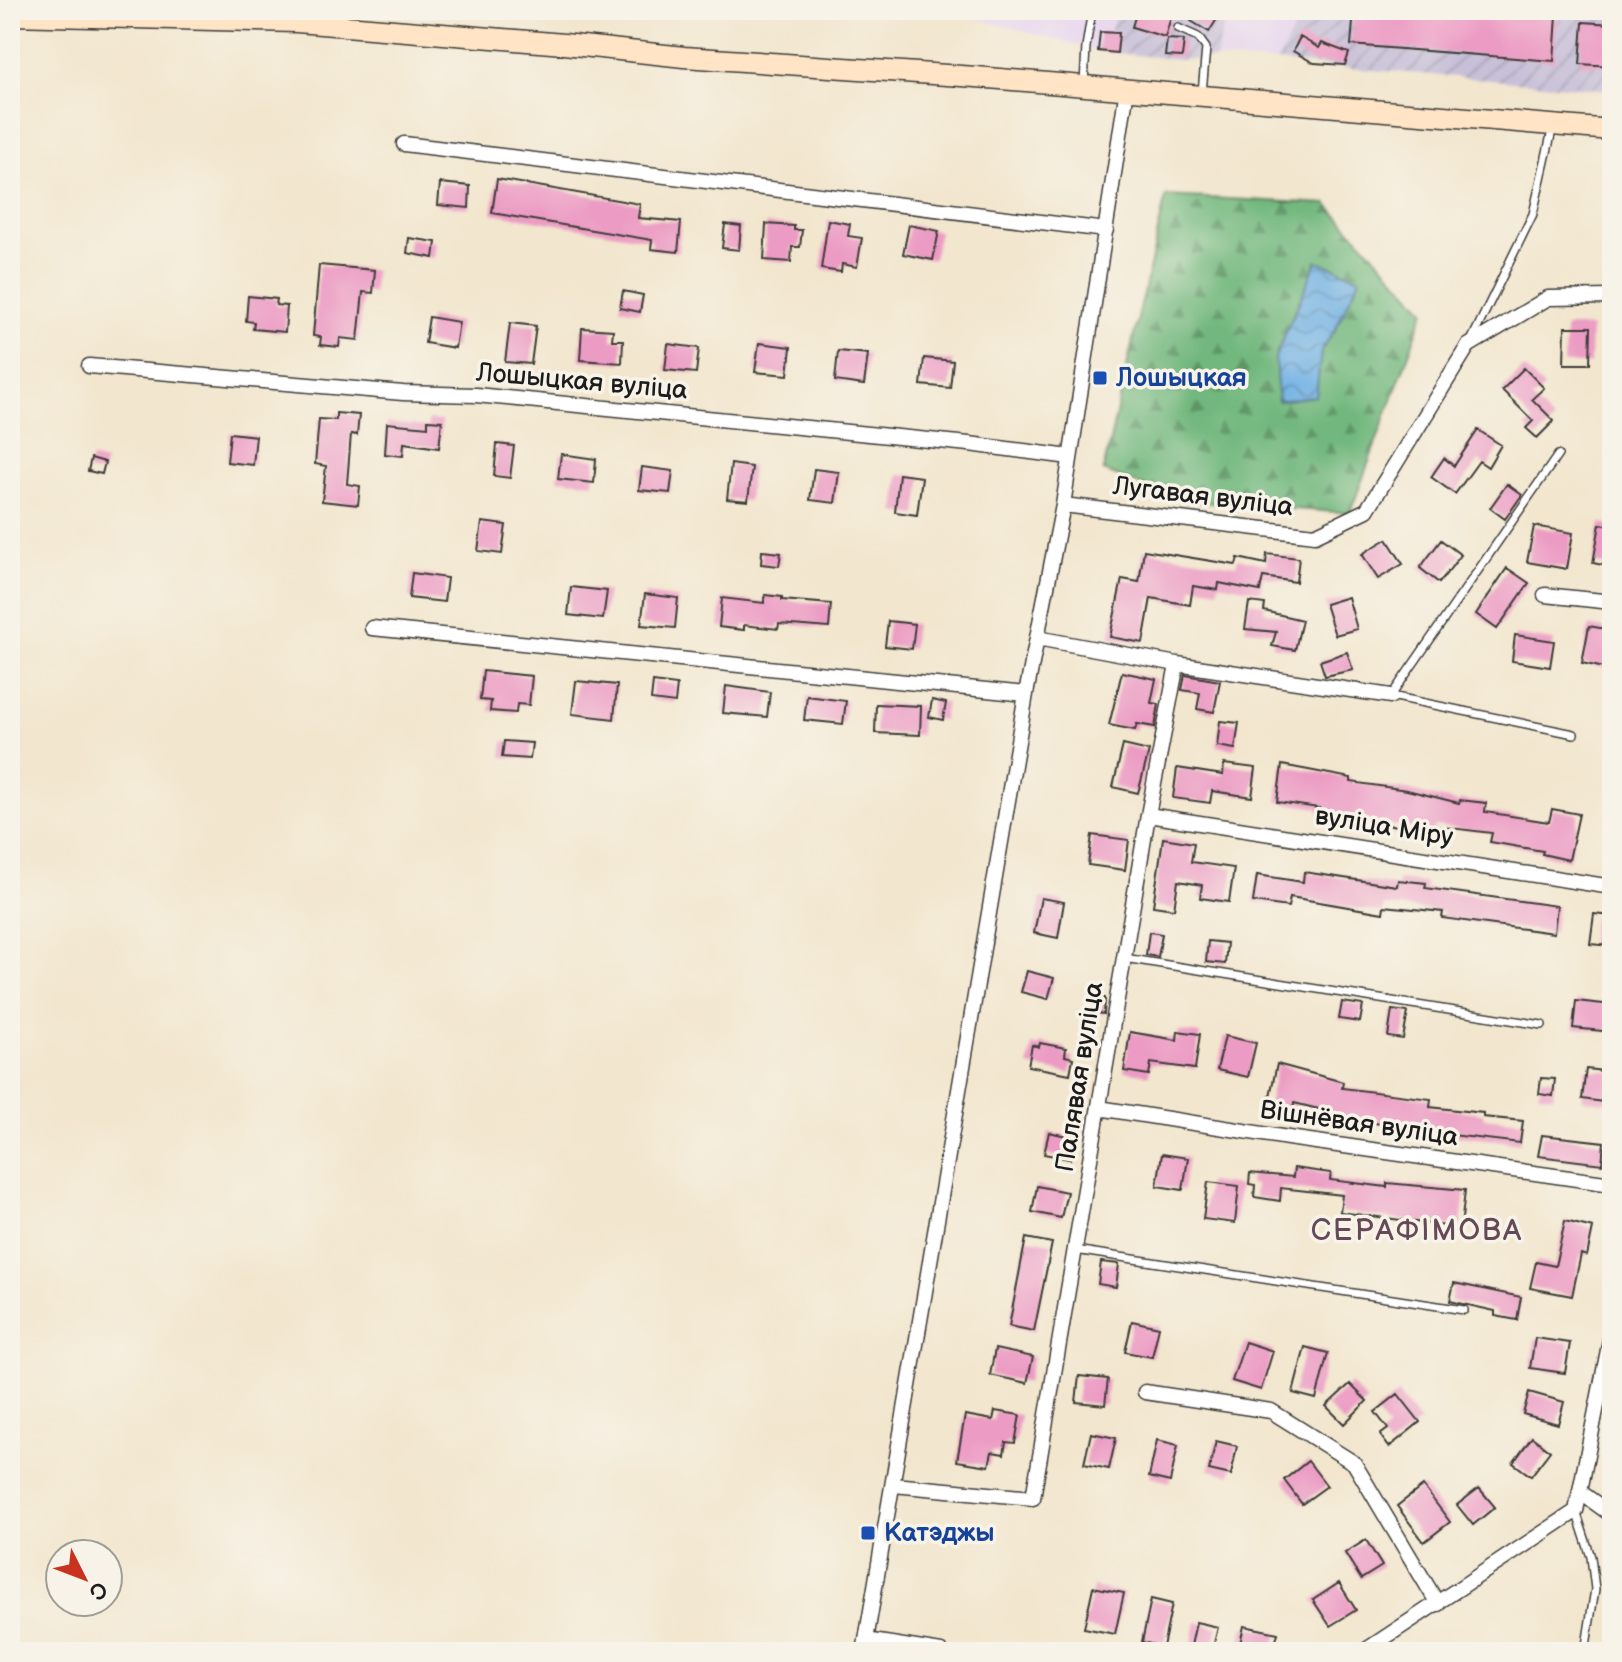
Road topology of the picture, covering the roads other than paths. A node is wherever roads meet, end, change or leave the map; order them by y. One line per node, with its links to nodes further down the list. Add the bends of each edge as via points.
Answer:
1 (1092, 10): 4 (lane)
2 (10, 15): 4 (street, via 297,22)
3 (1178, 28): 6 (lane, via 1198,37 1206,48)
4 (1084, 86): 5 (street)
5 (1127, 89): 6 (street); 10 (street)
6 (1202, 96): 7 (street)
7 (1553, 125): 8 (street); 12 (lane, via 1533,214)
8 (1612, 130)
9 (404, 144): 10 (street)
10 (1106, 230): 15 (street)
11 (1612, 297): 12 (street, Лугавая вуліца, via 1548,298)
12 (1468, 346): 16 (street, Лугавая вуліца, via 1367,510 1315,535)
13 (89, 366): 15 (street, Лошыцкая вуліца, via 476,395)
14 (1558, 455): 23 (lane)
15 (1070, 457): 16 (street)
16 (1063, 505): 20 (street)
17 (1545, 595): 18 (street)
18 (1612, 602)
19 (372, 628): 22 (street)
20 (1037, 638): 21 (street); 22 (street)
21 (1177, 664): 23 (street); 25 (street, Палявая вуліца)
22 (1026, 694): 35 (street)
23 (1391, 696): 24 (lane)
24 (1574, 734)
25 (1148, 815): 26 (street, вуліца Міру); 27 (street, Палявая вуліца)
26 (1612, 887)
27 (1124, 958): 28 (lane); 29 (street, Палявая вуліца)
28 (1542, 1025)
29 (1099, 1108): 30 (street, Вішнёвая вуліца); 31 (street, Палявая вуліца)
30 (1612, 1184)
31 (1075, 1250): 32 (lane); 35 (street, Палявая вуліца, via 1033,1498)
32 (1464, 1310)
33 (1612, 1330): 36 (street)
34 (1145, 1392): 39 (street, via 1271,1411 1354,1463)
35 (894, 1485): 40 (street)
36 (1580, 1492): 37 (street); 38 (street)
37 (1576, 1511): 39 (street); 43 (lane, via 1595,1589)
38 (1612, 1515)
39 (1438, 1604): 42 (street)
40 (865, 1646): 41 (street)
41 (941, 1652)
42 (1363, 1652)
43 (1585, 1652)

